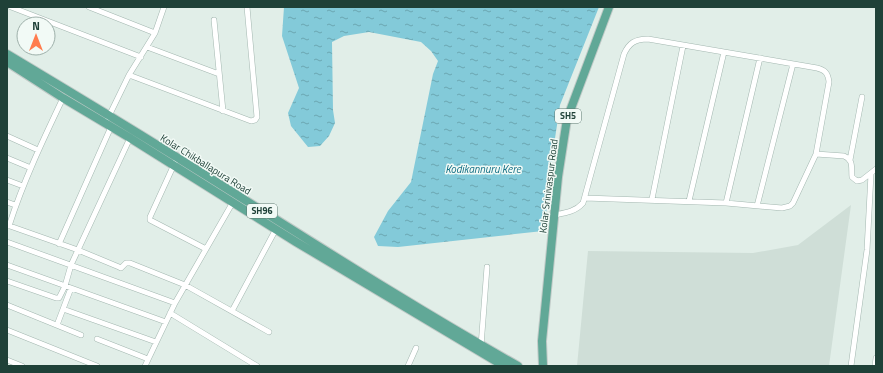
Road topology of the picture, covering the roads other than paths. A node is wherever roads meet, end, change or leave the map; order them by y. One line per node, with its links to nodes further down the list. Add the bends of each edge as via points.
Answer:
1 (11, 7): 13 (street)
2 (89, 7): 6 (street)
3 (164, 7): 8 (street)
4 (247, 7): 21 (street, via 257,117 251,121)
5 (609, 7): 44 (main road, Kolar Srinivaspur Road / SH5, via 567,119)
6 (102, 9): 8 (street)
7 (214, 20): 17 (street)
8 (155, 33): 10 (street)
9 (683, 46): 11 (street); 36 (street, via 639,39 627,47); 37 (street)
10 (147, 48): 13 (street); 17 (street)
11 (724, 52): 14 (street); 38 (street)
12 (7, 54): 22 (main road, Kolar Chikballapura Road / SH96)
13 (141, 57): 18 (street)
14 (760, 58): 16 (street); 41 (street)
15 (7, 62): 20 (main road, Kolar Chikballapura Road / SH96)
16 (793, 64): 27 (street, via 826,72 830,82); 43 (street)
17 (220, 74): 21 (street)
18 (129, 75): 21 (street); 22 (street)
19 (862, 97): 29 (street)
20 (63, 98): 23 (main road, Kolar Chikballapura Road / SH96); 26 (street)
21 (223, 111)
22 (109, 116): 23 (street); 30 (main road, Kolar Chikballapura Road / SH96)
23 (108, 125): 25 (main road, Kolar Chikballapura Road / SH96); 48 (street)
24 (7, 136): 26 (street)
25 (130, 138): 30 (main road, Kolar Chikballapura Road / SH96); 50 (street)
26 (38, 150): 31 (street)
27 (816, 154): 29 (street, via 844,156); 43 (street, via 790,206)
28 (7, 158): 31 (street)
29 (850, 160): 33 (street, via 854,179 859,181)
30 (175, 161): 40 (main road, Kolar Chikballapura Road / SH96); 49 (street, via 150,220); 70 (main road, Kolar Chikballapura Road / SH96)
31 (30, 168): 35 (street)
32 (876, 169): 33 (street)
33 (871, 177): 84 (street, via 867,250)
34 (7, 180): 35 (street)
35 (23, 186): 42 (street)
36 (585, 198): 37 (street); 44 (street, via 577,209)
37 (652, 199): 38 (street)
38 (689, 201): 41 (street)
39 (7, 202): 42 (street)
40 (233, 202): 46 (main road, Kolar Chikballapura Road / SH96); 49 (street)
41 (726, 203): 43 (street)
42 (15, 205): 45 (street)
43 (757, 206)
44 (554, 215): 83 (main road, Kolar Srinivaspur Road / SH5, via 542,341)
45 (8, 226): 48 (street)
46 (276, 229): 61 (street); 81 (main road, Kolar Chikballapura Road / SH96)
47 (7, 242): 52 (street)
48 (59, 244): 50 (street)
49 (206, 249): 55 (street)
50 (78, 250): 52 (street); 55 (street, via 121,268 130,263)
51 (7, 265): 56 (street)
52 (71, 265): 56 (street); 58 (street)
53 (487, 267): 70 (street)
54 (7, 281): 56 (street, via 58,299)
55 (185, 285): 58 (street); 61 (street)
56 (65, 286): 57 (street)
57 (71, 288): 60 (street); 63 (street)
58 (175, 303): 62 (street)
59 (7, 305): 64 (street)
60 (63, 309): 64 (street); 69 (street)
61 (232, 311): 66 (street)
62 (170, 313): 63 (street); 79 (street)
63 (166, 322): 69 (street)
64 (57, 326): 67 (street)
65 (7, 330): 77 (street)
66 (269, 332)
67 (81, 335)
68 (97, 339): 73 (street)
69 (156, 342): 73 (street)
70 (481, 346): 82 (main road, Kolar Chikballapura Road / SH96)
71 (416, 348): 80 (street)
72 (876, 358): 75 (street)
73 (148, 359): 78 (street)
74 (7, 360): 76 (street)
75 (876, 363): 85 (street)
76 (22, 366)
77 (97, 366)
78 (145, 366)
79 (257, 366)
80 (408, 366)
81 (504, 366)
82 (518, 366)
83 (543, 366)
84 (851, 366)
85 (875, 366)

